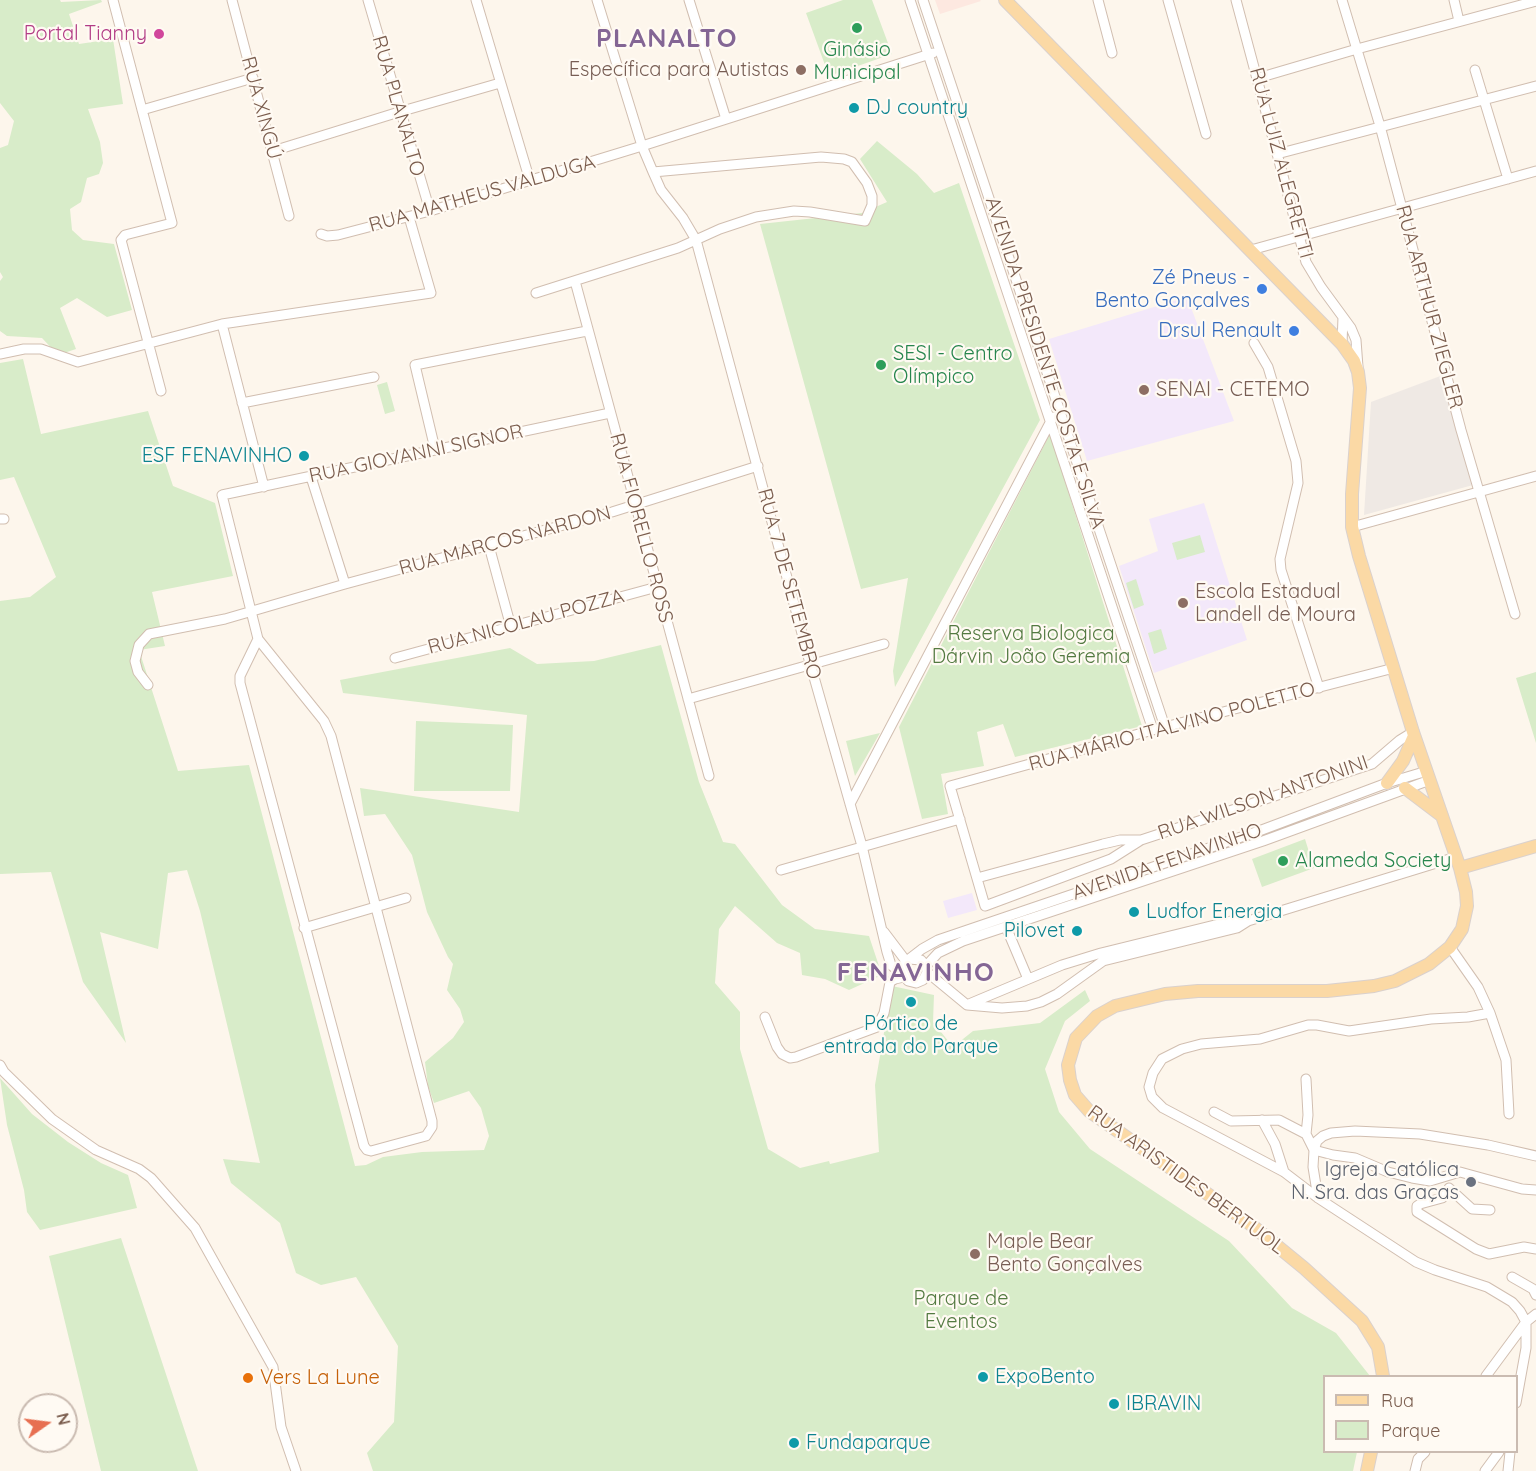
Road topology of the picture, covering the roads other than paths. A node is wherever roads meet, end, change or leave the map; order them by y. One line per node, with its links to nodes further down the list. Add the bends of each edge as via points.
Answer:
1 (112, 0): 27 (street)
2 (232, 0): 22 (street, RUA XINGÚ)
3 (368, 0): 28 (street, RUA PLANALTO)
4 (597, 0): 32 (street, RUA 7 DE SETEMBRO)
5 (689, 0): 29 (street)
6 (910, 0): 20 (street, AVENIDA PRESIDENTE COSTA E SILVA)
7 (923, 0): 18 (street, AVENIDA PRESIDENTE COSTA E SILVA)
8 (1005, 0): 48 (main road)
9 (1098, 0): 19 (street)
10 (1168, 0): 31 (street)
11 (1236, 0): 23 (street, RUA LUIZ ALEGRETTI)
12 (1341, 0): 17 (street, RUA ARTHUR ZIEGLER)
13 (1454, 0): 16 (street)
14 (478, 1): 24 (street)
15 (1536, 1): 16 (street)
16 (1459, 21): 17 (street)
17 (1357, 49): 23 (street); 30 (street, RUA ARTHUR ZIEGLER)
18 (940, 50): 20 (street, RUA MATHEUS VALDUGA); 39 (street, AVENIDA PRESIDENTE COSTA E SILVA)
19 (1112, 53)
20 (927, 55): 29 (street, RUA MATHEUS VALDUGA); 40 (street, AVENIDA PRESIDENTE COSTA E SILVA)
21 (1475, 70): 26 (street)
22 (253, 78): 27 (street); 33 (street, RUA XINGÚ)
23 (1258, 78): 34 (street, RUA LUIZ ALEGRETTI)
24 (501, 83): 28 (street); 38 (street)
25 (1536, 86): 26 (street)
26 (1484, 99): 30 (street); 37 (street)
27 (142, 110): 54 (street, via 172,223 125,235 121,240)
28 (399, 112): 33 (street); 42 (street, RUA PLANALTO)
29 (726, 119): 32 (street, RUA MATHEUS VALDUGA)
30 (1380, 126): 34 (street); 41 (street, RUA ARTHUR ZIEGLER)
31 (1206, 134)
32 (642, 146): 36 (street, RUA 7 DE SETEMBRO); 38 (street, RUA MATHEUS VALDUGA)
33 (273, 151): 43 (street, RUA XINGÚ)
34 (1277, 154): 46 (street, RUA LUIZ ALEGRETTI)
35 (1536, 171): 37 (street)
36 (652, 172): 47 (street, RUA 7 DE SETEMBRO); 47 (street, via 821,157 844,159 860,172 872,196 865,221 794,211 756,217)
37 (1508, 179): 41 (street)
38 (530, 181): 42 (street, RUA MATHEUS VALDUGA)
39 (986, 187): 40 (street); 62 (street, AVENIDA PRESIDENTE COSTA E SILVA)
40 (974, 192): 64 (street, AVENIDA PRESIDENTE COSTA E SILVA)
41 (1402, 209): 46 (street); 70 (street, RUA ARTHUR ZIEGLER)
42 (430, 211): 44 (street, RUA MATHEUS VALDUGA)
43 (289, 216)
44 (410, 217): 45 (street, RUA MATHEUS VALDUGA, via 338,236); 52 (street, via 431,293)
45 (321, 234)
46 (1299, 237): 48 (street); 51 (street, RUA LUIZ ALEGRETTI, via 1306,262)
47 (696, 240): 49 (street); 66 (street, RUA 7 DE SETEMBRO)
48 (1251, 250): 56 (main road)
49 (575, 281): 50 (street); 53 (street, RUA FIORELLO ROSS)
50 (536, 293)
51 (1343, 317): 56 (street); 58 (street, RUA LUIZ ALEGRETTI, via 1356,340)
52 (222, 324): 54 (street); 61 (street)
53 (587, 331): 63 (street, RUA FIORELLO ROSS); 65 (street, via 415,365)
54 (147, 343): 57 (street, via 78,362 41,349); 60 (street)
55 (1254, 343): 89 (street, via 1268,367 1298,473 1281,570)
56 (1342, 344): 58 (main road)
57 (0, 354)
58 (1358, 372): 72 (main road, RUA ARISTIDES BERTUOL)
59 (374, 377): 61 (street)
60 (161, 391)
61 (242, 403): 69 (street)
62 (1060, 408): 64 (street); 73 (street, AVENIDA PRESIDENTE COSTA E SILVA)
63 (610, 413): 65 (street, RUA GIOVANNI SIGNOR); 71 (street, RUA FIORELLO ROSS)
64 (1051, 419): 75 (street, AVENIDA PRESIDENTE COSTA E SILVA); 99 (street)
65 (435, 449): 68 (street, RUA GIOVANNI SIGNOR)
66 (758, 466): 71 (street, RUA MARCOS NARDON); 86 (street, RUA 7 DE SETEMBRO)
67 (1536, 476): 70 (street)
68 (311, 477): 69 (street, RUA GIOVANNI SIGNOR); 76 (street)
69 (264, 487): 80 (street, RUA GIOVANNI SIGNOR, via 222,495)
70 (1480, 492): 72 (street); 81 (street, RUA ARTHUR ZIEGLER)
71 (636, 504): 74 (street, RUA MARCOS NARDON); 78 (street, RUA FIORELLO ROSS)
72 (1352, 527): 87 (main road, RUA ARISTIDES BERTUOL)
73 (1104, 543): 75 (street); 77 (street, AVENIDA PRESIDENTE COSTA E SILVA)
74 (489, 546): 76 (street, RUA MARCOS NARDON); 82 (street)
75 (1093, 547): 79 (street, AVENIDA PRESIDENTE COSTA E SILVA)
76 (345, 584): 80 (street, RUA MARCOS NARDON)
77 (1119, 585): 79 (street); 91 (street, AVENIDA PRESIDENTE COSTA E SILVA)
78 (657, 587): 82 (street, RUA NICOLAU POZZA); 90 (street, RUA FIORELLO ROSS)
79 (1107, 589): 92 (street, AVENIDA PRESIDENTE COSTA E SILVA)
80 (251, 610): 83 (street); 88 (street, RUA MARCOS NARDON, via 210,623 149,634 139,645 135,661)
81 (1515, 614)
82 (511, 627): 85 (street, RUA NICOLAU POZZA)
83 (258, 639): 112 (street, via 324,721 331,736); 115 (street, via 240,683)
84 (884, 644): 86 (street)
85 (395, 658)
86 (810, 663): 90 (street); 99 (street, RUA 7 DE SETEMBRO)
87 (1394, 668): 89 (street, RUA MÁRIO ITALVINO POLETTO); 93 (main road, RUA ARISTIDES BERTUOL)
88 (148, 685)
89 (1319, 688): 91 (street, RUA MÁRIO ITALVINO POLETTO)
90 (688, 699): 94 (street, RUA FIORELLO ROSS)
91 (1165, 727): 92 (street, RUA MÁRIO ITALVINO POLETTO)
92 (1153, 730): 101 (street, RUA MÁRIO ITALVINO POLETTO, via 950,786)
93 (1414, 734): 95 (main road, RUA ARISTIDES BERTUOL); 96 (main road, via 1403,761); 102 (street, RUA WILSON ANTONINI, via 1400,740 1372,764)
94 (709, 776)
95 (1429, 776): 96 (street, AVENIDA FENAVINHO); 97 (street, AVENIDA FENAVINHO); 100 (main road, RUA ARISTIDES BERTUOL)
96 (1387, 783): 98 (street, AVENIDA FENAVINHO)
97 (1405, 788): 98 (street, AVENIDA FENAVINHO); 100 (main road)
98 (1372, 794): 107 (street, AVENIDA FENAVINHO)
99 (850, 804): 103 (street, RUA 7 DE SETEMBRO)
100 (1442, 816): 105 (main road, RUA ARISTIDES BERTUOL)
101 (960, 819): 103 (street); 108 (street)
102 (1141, 840): 108 (street, RUA WILSON ANTONINI, via 1120,840); 108 (street, RUA WILSON ANTONINI, via 1111,859 985,906)
103 (862, 846): 106 (street); 116 (street, RUA 7 DE SETEMBRO)
104 (1536, 846): 105 (main road)
105 (1458, 863): 113 (street); 118 (main road, RUA ARISTIDES BERTUOL, via 1466,892 1465,919)
106 (781, 870)
107 (1151, 873): 109 (street, AVENIDA FENAVINHO); 110 (street, AVENIDA FENAVINHO)
108 (976, 878)
109 (1093, 887): 110 (street); 117 (street, AVENIDA FENAVINHO)
110 (1096, 897): 114 (street, AVENIDA FENAVINHO)
111 (406, 898): 112 (street)
112 (377, 907): 115 (street); 115 (street, via 432,1121 429,1133 415,1139 371,1151 364,1146)
113 (1248, 921): 122 (street, via 1235,920 1101,953); 123 (street, via 1237,928 1104,961 1041,1002 1002,1008)
114 (1006, 927): 117 (street, AVENIDA FENAVINHO); 122 (street)
115 (304, 928)
116 (881, 928): 119 (street, RUA 7 DE SETEMBRO); 121 (street, RUA 7 DE SETEMBRO, via 891,965)
117 (984, 929): 119 (street, AVENIDA FENAVINHO, via 938,940); 120 (street, AVENIDA FENAVINHO, via 938,953)
118 (1450, 947): 124 (street, via 1478,987); 145 (main road, RUA ARISTIDES BERTUOL, via 1414,972 1374,986 1327,991 1198,991 1115,1006 1097,1016 1076,1038 1068,1065 1075,1095 1089,1111 1250,1223 1362,1321 1378,1347)
119 (908, 960): 120 (street, via 921,960); 121 (street, via 902,968)
120 (926, 969): 121 (street, via 923,980 916,983); 123 (street)
121 (903, 976): 125 (street, via 890,982 877,1027 796,1057 782,1054)
122 (1028, 979): 123 (street)
123 (967, 1005)
124 (1490, 1013): 129 (street, via 1506,1060); 134 (street, via 1348,1031 1308,1025 1260,1039 1182,1048 1162,1059 1149,1087 1152,1097 1163,1108)
125 (765, 1017)
126 (0, 1065): 152 (street, via 52,1119 96,1150 151,1178 195,1228 273,1367 281,1427)
127 (1306, 1079): 131 (street)
128 (1214, 1113): 130 (street, via 1231,1121)
129 (1509, 1114)
130 (1262, 1120): 131 (street, via 1278,1120); 134 (street)
131 (1306, 1134): 132 (street)
132 (1314, 1150): 133 (street, via 1323,1136 1355,1131 1435,1136); 135 (street, via 1355,1158 1412,1178); 138 (street)
133 (1536, 1156)
134 (1284, 1172): 138 (street)
135 (1443, 1178): 136 (street, via 1460,1172); 137 (street)
136 (1536, 1190)
137 (1450, 1191): 139 (street, via 1472,1209); 140 (street, via 1442,1198 1420,1204 1418,1212 1489,1254 1524,1247)
138 (1318, 1197): 144 (street, via 1416,1262 1487,1287 1512,1302)
139 (1490, 1210)
140 (1536, 1249)
141 (1512, 1277): 142 (street)
142 (1536, 1295)
143 (1536, 1314): 144 (street)
144 (1526, 1322): 146 (street); 147 (street)
145 (1383, 1375)
146 (1487, 1375)
147 (1518, 1392)
148 (1371, 1453): 153 (main road)
149 (1424, 1453): 154 (street)
150 (1498, 1453): 155 (street)
151 (1510, 1453): 156 (street)
152 (296, 1471)
153 (1367, 1471)
154 (1415, 1471)
155 (1485, 1471)
156 (1508, 1471)

